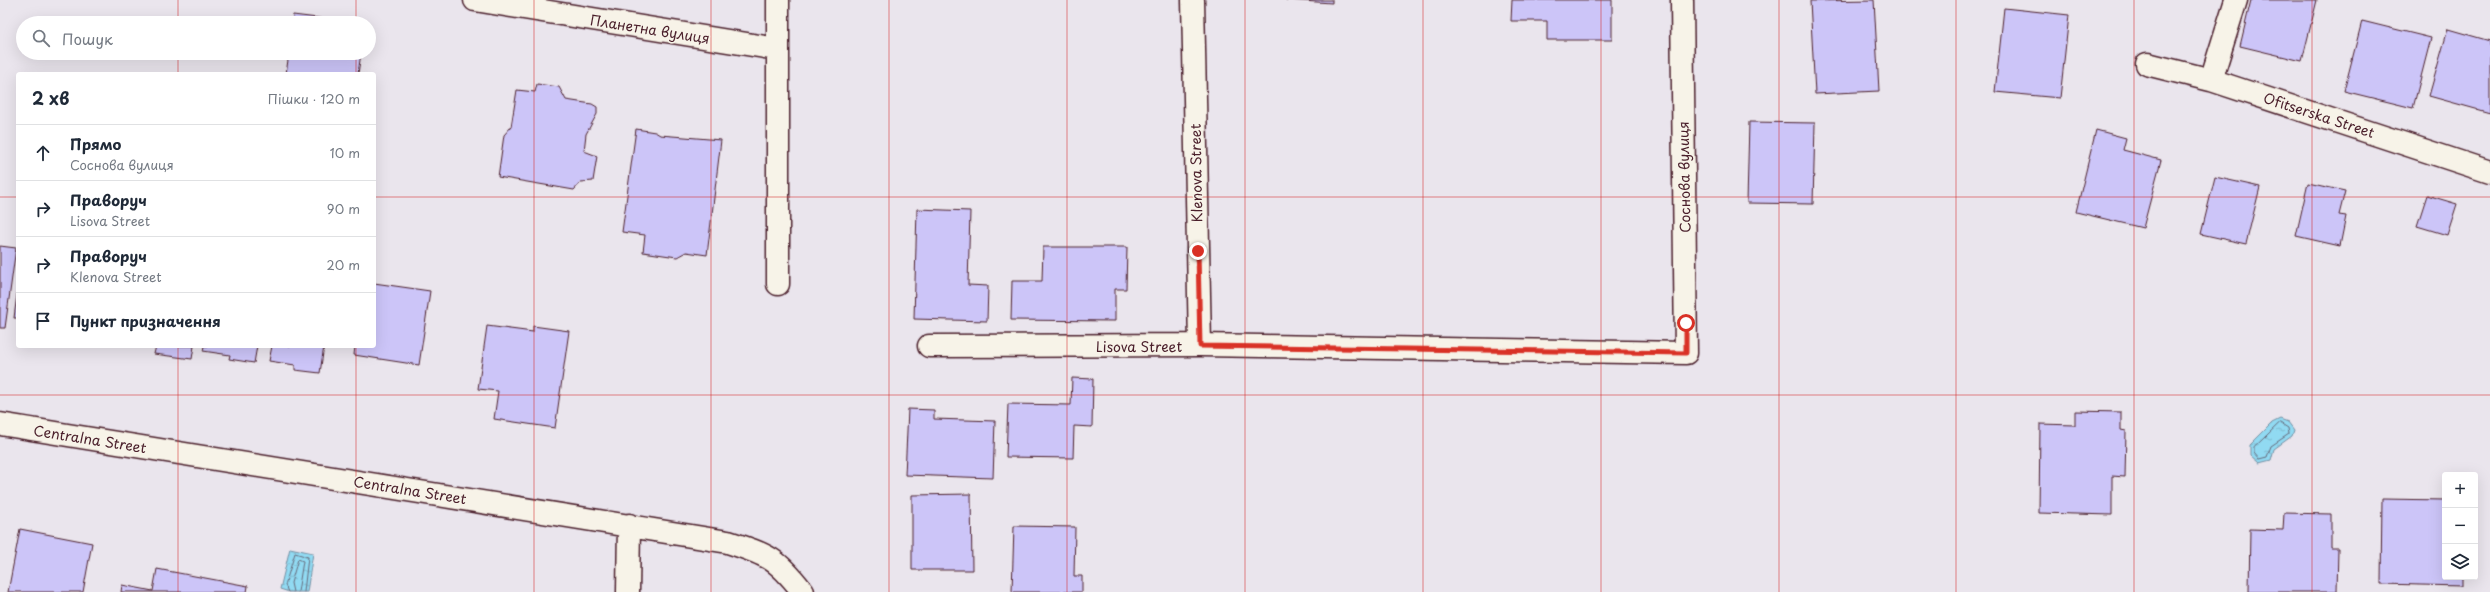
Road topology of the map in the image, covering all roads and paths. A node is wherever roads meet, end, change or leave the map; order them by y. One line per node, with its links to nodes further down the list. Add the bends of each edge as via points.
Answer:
1 (475, 0): 6 (street, Планетна вулиця)
2 (778, 0): 6 (street)
3 (1193, 0): 12 (street, Klenova Street)
4 (1682, 0): 13 (street, Соснова вулиця)
5 (2236, 0): 8 (street)
6 (777, 49): 10 (street)
7 (2147, 64): 8 (street, Ofitserska Street)
8 (2211, 80): 9 (street, Ofitserska Street)
9 (2490, 172)
10 (778, 284)
11 (929, 346): 12 (street, Lisova Street)
12 (1200, 346): 13 (street, Lisova Street)
13 (1686, 353)
14 (0, 424): 15 (street, Centralna Street)
15 (630, 525): 16 (street); 17 (street, Centralna Street, via 728,542 764,554 784,568)
16 (628, 592)
17 (803, 592)

